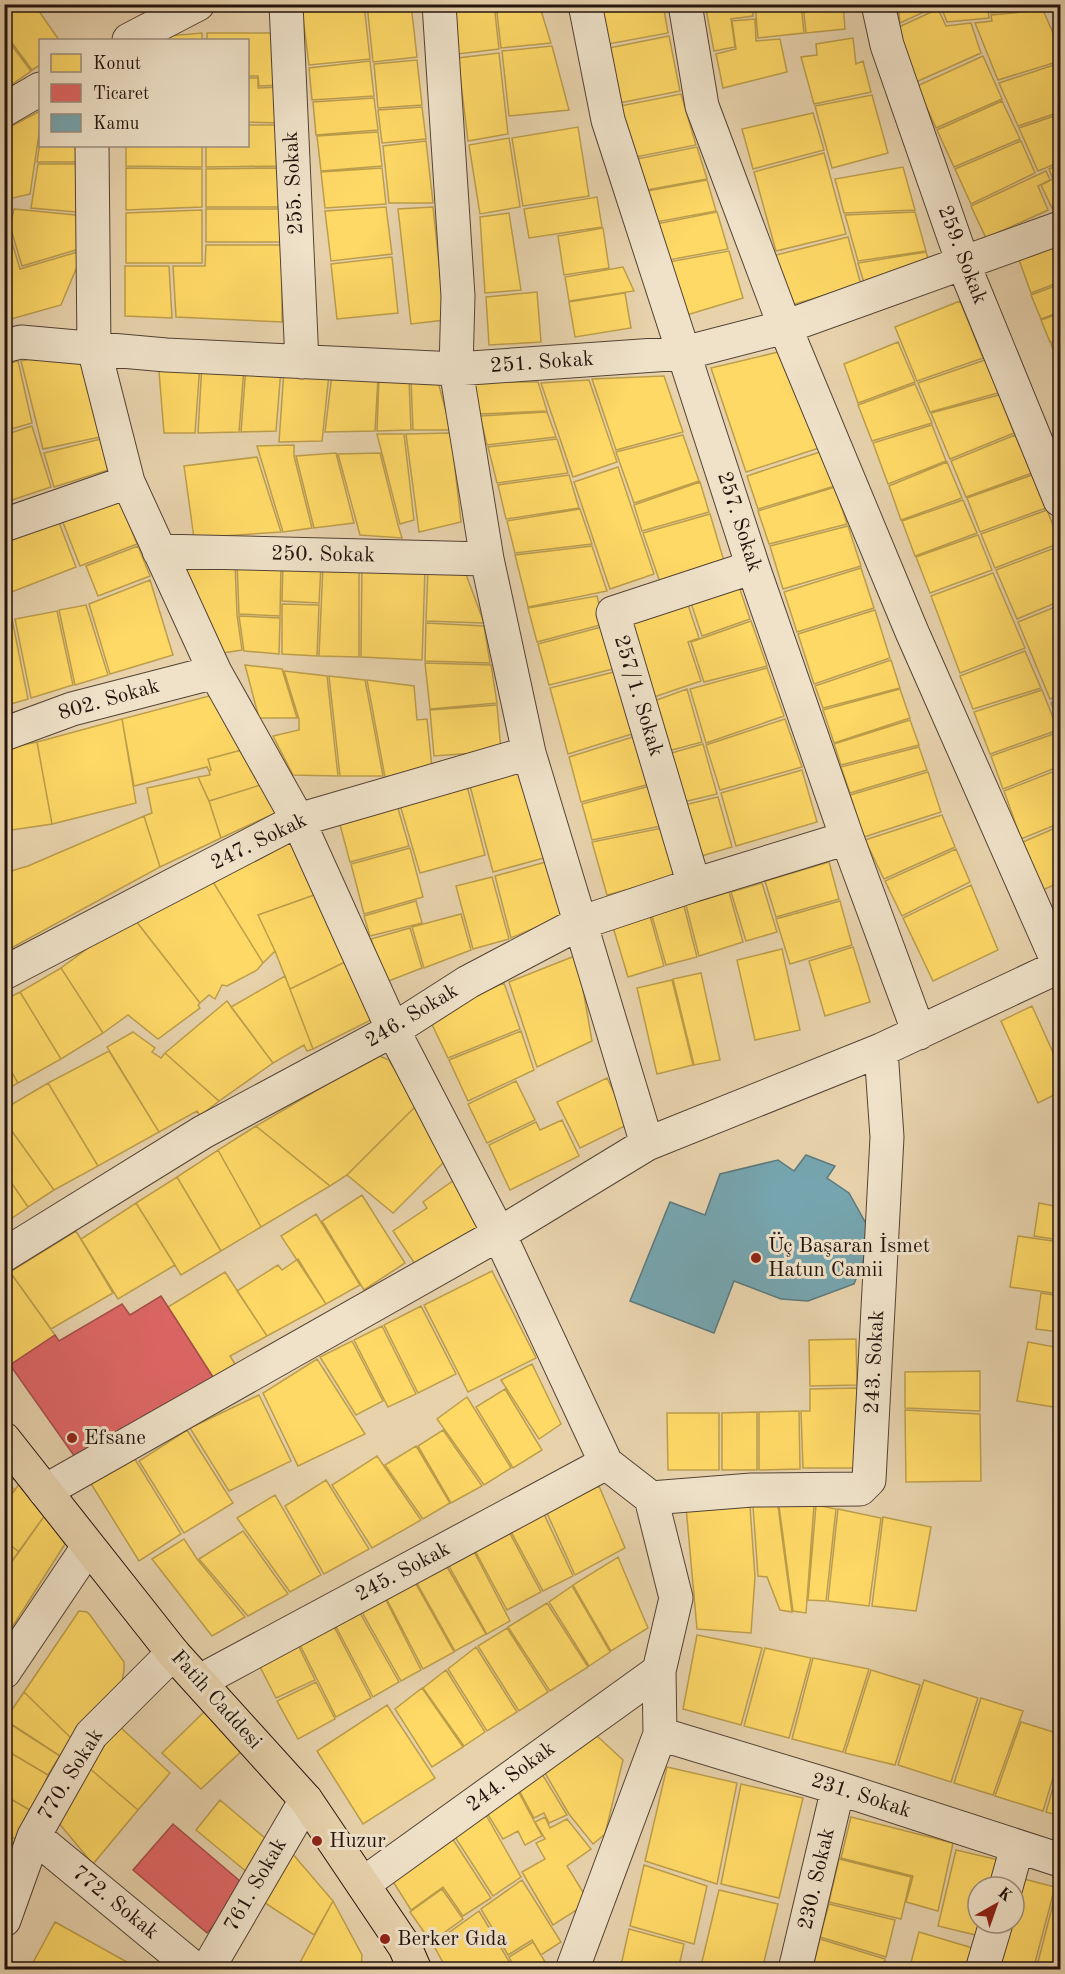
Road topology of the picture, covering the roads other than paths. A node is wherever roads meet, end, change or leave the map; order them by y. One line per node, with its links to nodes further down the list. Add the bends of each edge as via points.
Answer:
1 (286, 4): 17 (street, 255. Sokak)
2 (439, 4): 18 (street, via 458,296)
3 (585, 4): 16 (street, 257. Sokak, via 608,120)
4 (685, 4): 13 (street, via 702,106)
5 (878, 4): 12 (street, 259. Sokak, via 887,45)
6 (195, 5): 7 (street)
7 (131, 39)
8 (39, 90): 9 (street)
9 (4, 110)
10 (92, 147): 15 (street)
11 (1060, 228): 12 (street, 251. Sokak)
12 (963, 263): 13 (street, 251. Sokak); 20 (street, 259. Sokak)
13 (785, 327): 16 (street, 251. Sokak); 32 (street, via 912,632)
14 (4, 346): 15 (street, 251. Sokak, via 21,342)
15 (94, 349): 17 (street, 251. Sokak); 19 (street)
16 (684, 353): 18 (street, 251. Sokak); 24 (street, 257. Sokak)
17 (302, 362): 18 (street, 251. Sokak)
18 (456, 369): 23 (street)
19 (128, 482): 21 (street); 22 (street)
20 (1060, 500)
21 (4, 525)
22 (159, 551): 23 (street, 250. Sokak); 25 (street)
23 (487, 559): 27 (street)
24 (753, 567): 29 (street, 257. Sokak); 30 (street, 257/1. Sokak, via 613,614)
25 (215, 672): 26 (street, 802. Sokak, via 72,708); 28 (street)
26 (4, 734)
27 (529, 753): 28 (street, 247. Sokak); 31 (street)
28 (298, 820): 33 (street, 247. Sokak); 34 (street)
29 (847, 838): 30 (street, 246. Sokak); 35 (street, 257. Sokak)
30 (694, 885): 31 (street, 246. Sokak)
31 (580, 923): 34 (street, 246. Sokak, via 468,982); 37 (street)
32 (1060, 966): 35 (street)
33 (4, 973)
34 (393, 1029): 38 (street); 39 (street, 246. Sokak, via 203,1132)
35 (919, 1033): 36 (street)
36 (881, 1050): 37 (street); 43 (street, 243. Sokak, via 887,1137 870,1480 860,1490 752,1490)
37 (647, 1144): 38 (street)
38 (500, 1234): 41 (street); 42 (street)
39 (4, 1256)
40 (4, 1439): 42 (main road, Fatih Caddesi)
41 (606, 1463): 43 (street); 48 (street, 245. Sokak)
42 (45, 1491): 44 (main road, Fatih Caddesi)
43 (651, 1498): 46 (street, via 676,1598)
44 (88, 1547): 45 (main road, Fatih Caddesi); 47 (street)
45 (173, 1653): 48 (main road, Fatih Caddesi); 52 (street, 770. Sokak, via 91,1736)
46 (659, 1671): 49 (street); 56 (street, 244. Sokak)
47 (4, 1672)
48 (200, 1682): 51 (main road, Fatih Caddesi)
49 (660, 1734): 50 (street, 231. Sokak); 62 (street)
50 (838, 1788): 53 (street, 231. Sokak); 63 (street, 230. Sokak)
51 (306, 1800): 56 (main road, Fatih Caddesi); 61 (street, 761. Sokak)
52 (34, 1836): 57 (street, 770. Sokak); 60 (street, 772. Sokak)
53 (1017, 1847): 54 (street, 231. Sokak); 55 (street)
54 (1060, 1860)
55 (1009, 1875)
56 (363, 1884): 59 (main road, Fatih Caddesi)
57 (4, 1920)
58 (992, 1935): 64 (street)
59 (404, 1962)
60 (196, 1970)
61 (207, 1970)
62 (573, 1970)
63 (795, 1970)
64 (982, 1970)

